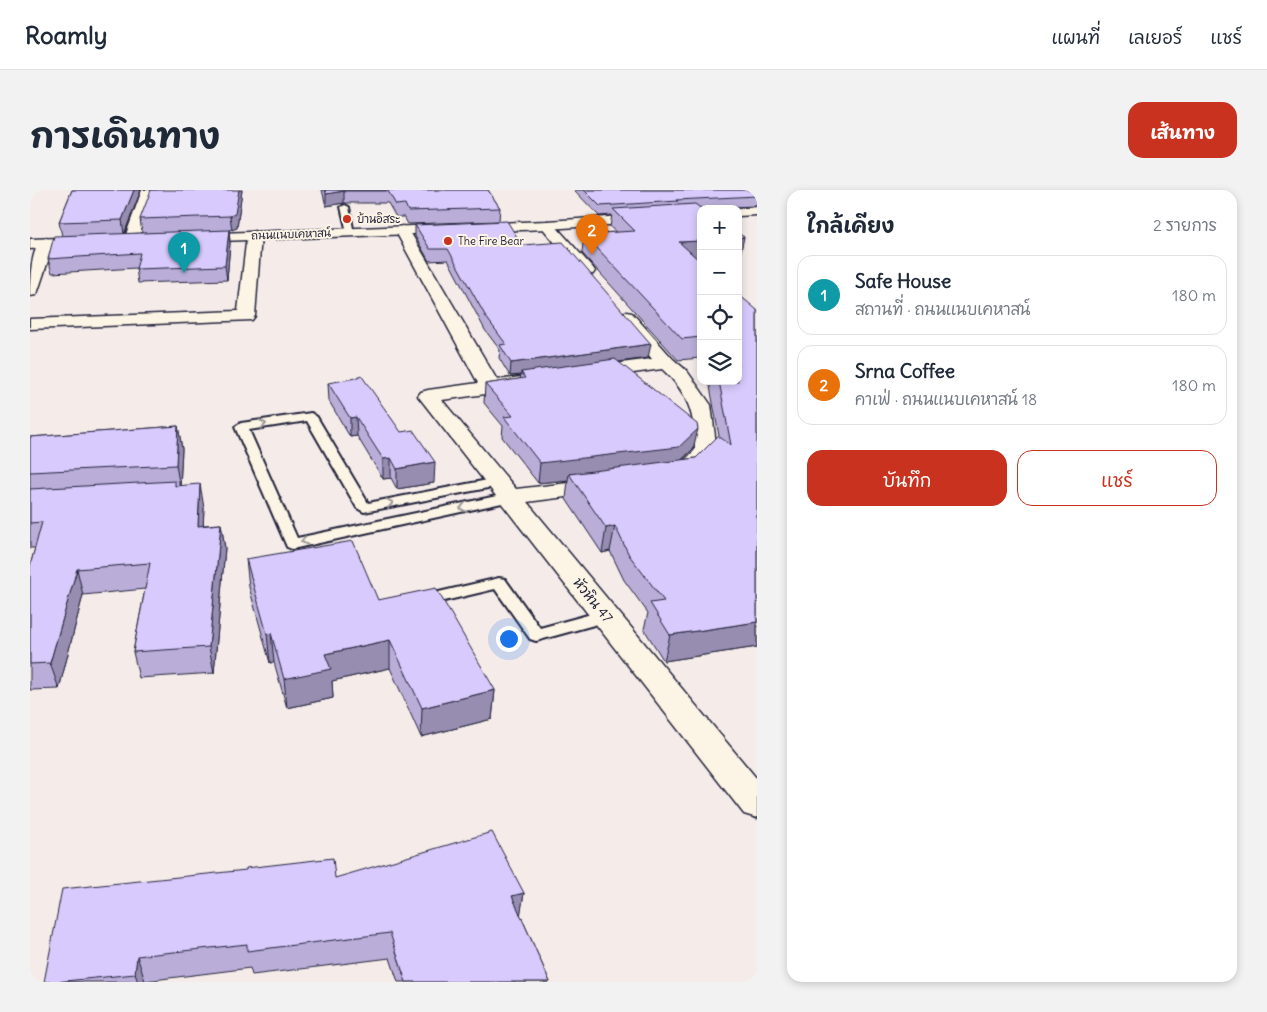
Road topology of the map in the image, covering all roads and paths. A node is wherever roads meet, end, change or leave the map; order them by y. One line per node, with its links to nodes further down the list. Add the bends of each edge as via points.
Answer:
1 (149, 190): 12 (street)
2 (345, 207): 8 (lane)
3 (757, 211): 4 (street)
4 (742, 212)
5 (697, 215): 6 (street, ถนนแนบเคหาสน์)
6 (547, 225): 7 (street, ถนนแนบเคหาสน์); 14 (street)
7 (402, 230): 8 (street, ถนนแนบเคหาสน์); 21 (street)
8 (351, 232): 9 (street, ถนนแนบเคหาสน์)
9 (254, 235): 10 (street, ถนนแนบเคหาสน์); 17 (street, via 246,316)
10 (174, 238)
11 (148, 239): 12 (street)
12 (130, 240): 13 (street)
13 (38, 243): 15 (street)
14 (599, 286)
15 (30, 290)
16 (618, 308): 18 (street)
17 (30, 324)
18 (666, 362): 19 (street); 22 (street, via 680,375 701,405 706,452 682,475)
19 (569, 376)
20 (540, 381): 21 (street)
21 (491, 388): 24 (street, หัวหิน 47, via 428,396)
22 (664, 478)
23 (626, 483): 24 (street)
24 (504, 490): 25 (lane, one-way to 24); 26 (lane, one-way to 26); 28 (street, หัวหิน 47)
25 (364, 508): 26 (lane); 26 (lane, one-way to 25, via 292,544 241,427 311,417)
26 (375, 526)
27 (404, 605): 28 (lane, via 499,583 536,635)
28 (606, 616): 29 (street, หัวหิน 47)
29 (757, 804)

